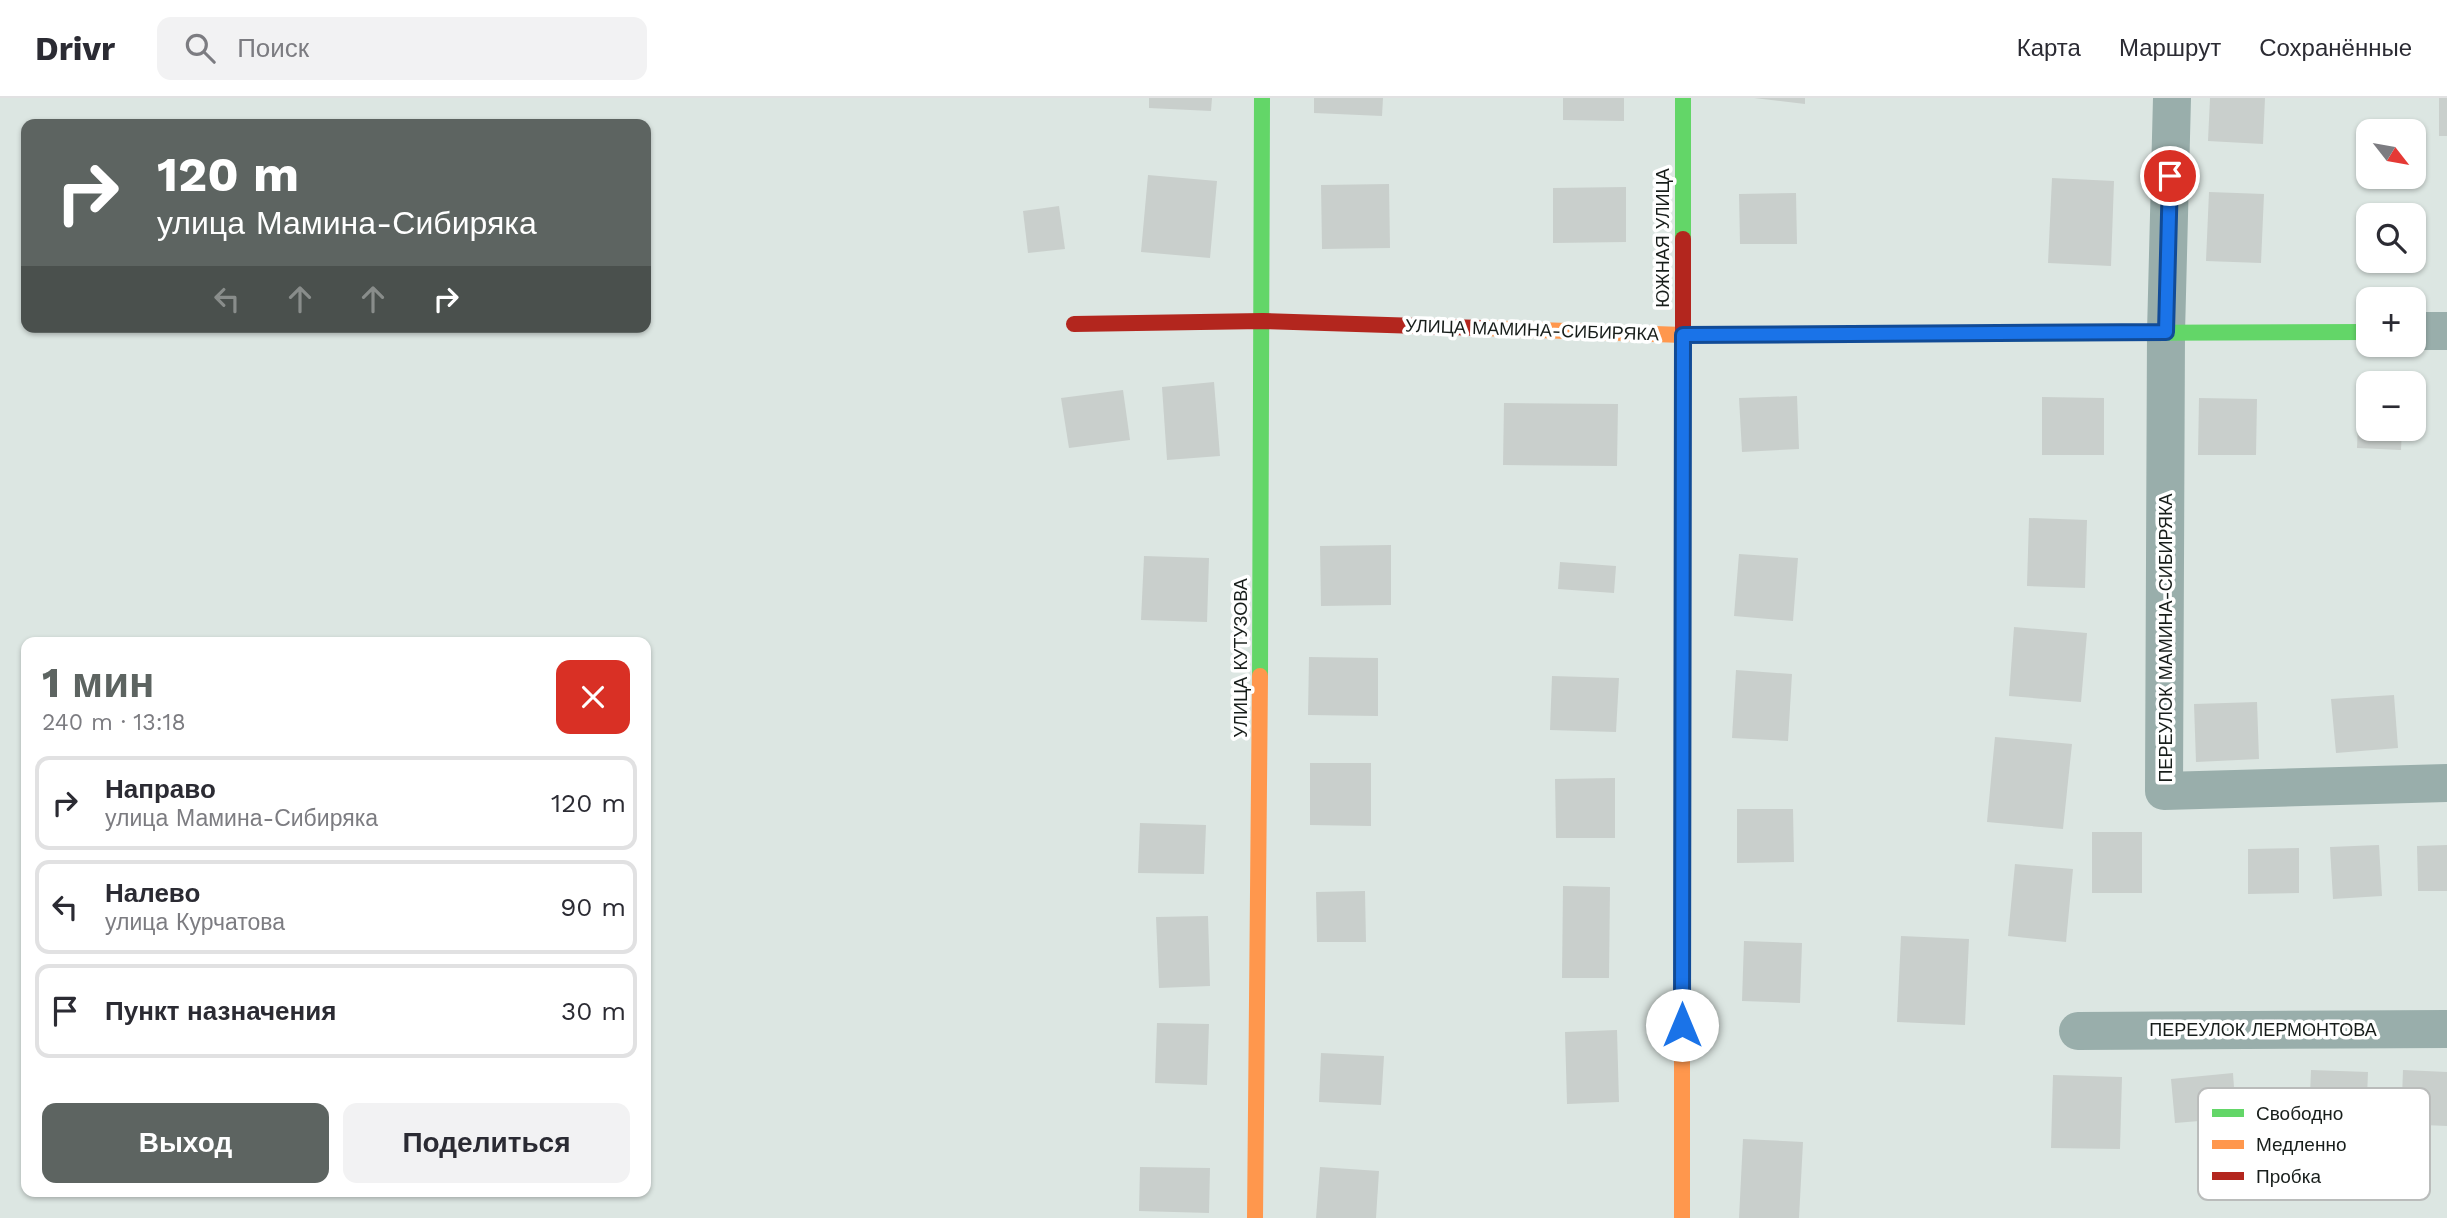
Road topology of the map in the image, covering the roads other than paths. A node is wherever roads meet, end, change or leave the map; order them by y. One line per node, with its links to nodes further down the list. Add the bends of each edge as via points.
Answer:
1 (1262, 98): 4 (street, УЛИЦА КУТУЗОВА)
2 (1683, 98): 10 (street, ЮЖНАЯ УЛИЦА)
3 (2172, 98): 9 (street)
4 (1263, 321): 5 (street, УЛИЦА МАМИНА-СИБИРЯКА); 10 (street, УЛИЦА МАМИНА-СИБИРЯКА); 14 (street, УЛИЦА КУТУЗОВА)
5 (1074, 324)
6 (2356, 331): 9 (street, УЛИЦА МАМИНА-СИБИРЯКА)
7 (2426, 331): 8 (street)
8 (2447, 331)
9 (2166, 332): 10 (street, УЛИЦА МАМИНА-СИБИРЯКА); 11 (street, ПЕРЕУЛОК МАМИНА-СИБИРЯКА, via 2164,791)
10 (1683, 335): 15 (street, ЮЖНАЯ УЛИЦА)
11 (2447, 783)
12 (2447, 1029): 13 (street, ПЕРЕУЛОК ЛЕРМОНТОВА)
13 (2078, 1031)
14 (1255, 1218)
15 (1682, 1218)

